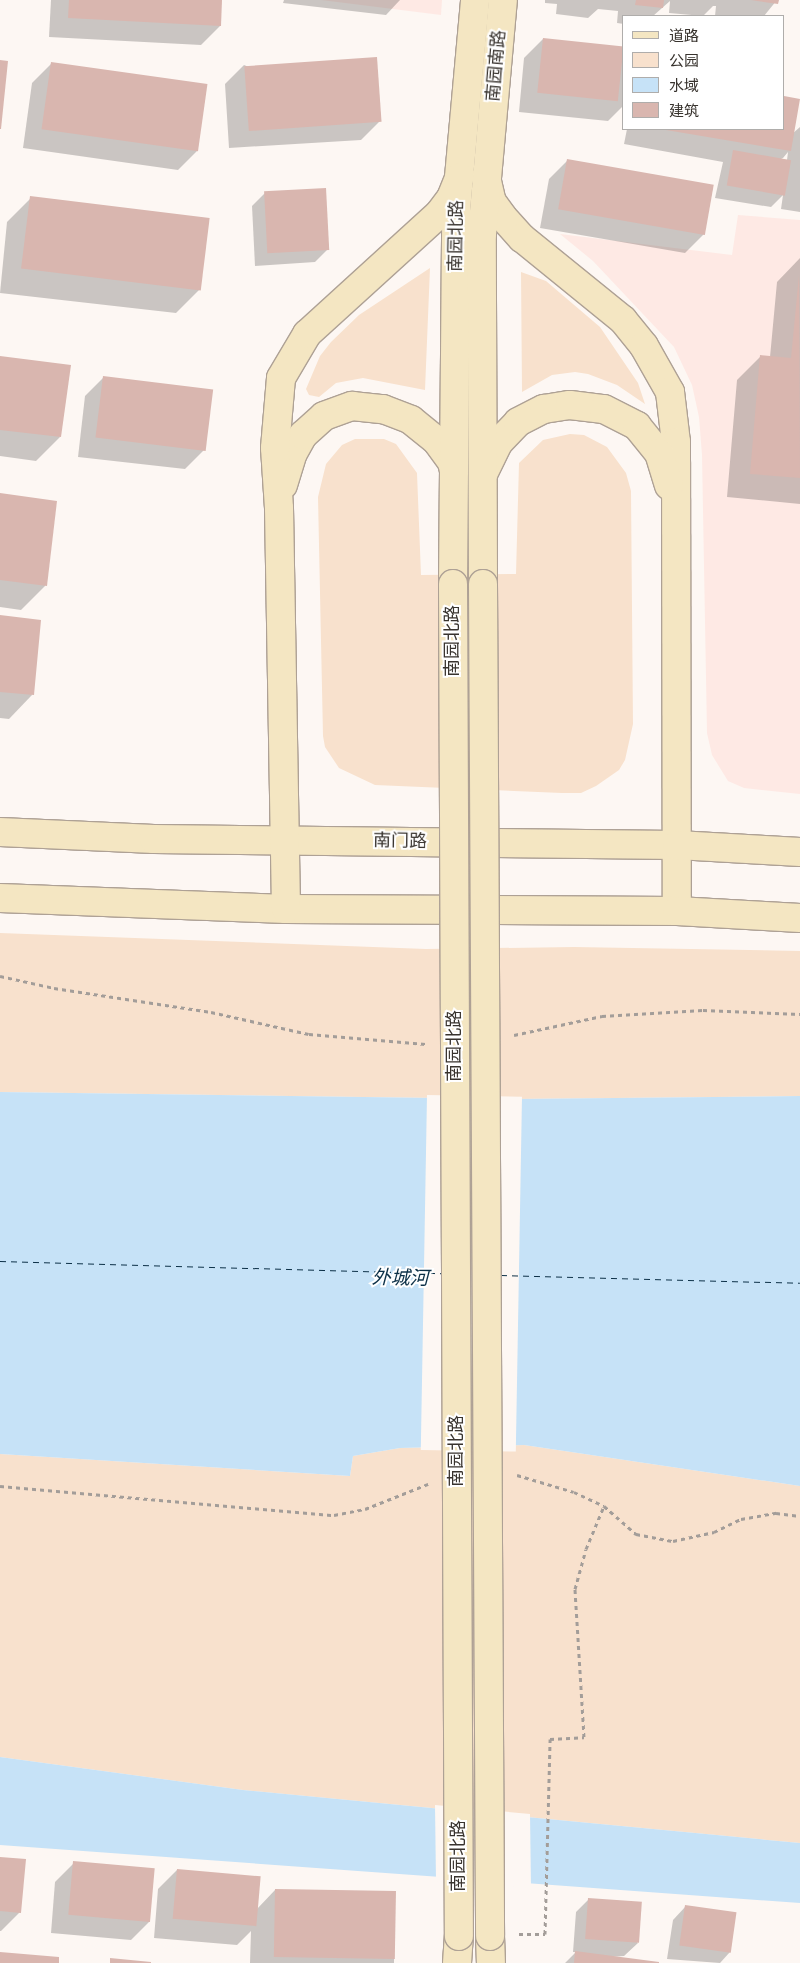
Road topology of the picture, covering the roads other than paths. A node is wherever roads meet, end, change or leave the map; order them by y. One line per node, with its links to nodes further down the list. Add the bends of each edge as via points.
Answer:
1 (475, 0): 3 (main road, 南园南路)
2 (503, 0): 4 (main road, 南园南路)
3 (462, 130): 6 (main road, 南园北路)
4 (491, 132): 5 (main road, 南园北路)
5 (486, 176): 8 (main road, 南园北路, via 482,234); 10 (main road, via 492,202 509,224 623,320 664,378 675,421)
6 (459, 178): 7 (main road, 南园北路); 9 (main road, via 451,198 439,214 314,326 286,366 275,415)
7 (455, 477): 9 (main road, via 446,452 411,420 383,408 352,406 324,416 303,435 287,468); 19 (main road, 南园北路, bridge)
8 (482, 477): 10 (main road, via 498,443 529,414 558,406 592,407 627,419 650,439 666,471); 20 (main road, 南园北路, bridge)
9 (279, 508): 12 (main road)
10 (677, 513): 13 (main road)
11 (0, 832): 12 (main road, 南门路)
12 (285, 841): 13 (main road, 南门路); 16 (main road)
13 (677, 846): 14 (main road, 南门路); 17 (main road)
14 (800, 852)
15 (0, 898): 16 (main road)
16 (286, 908): 17 (main road)
17 (677, 911): 18 (main road)
18 (800, 918)
19 (457, 1963)
20 (491, 1963)

